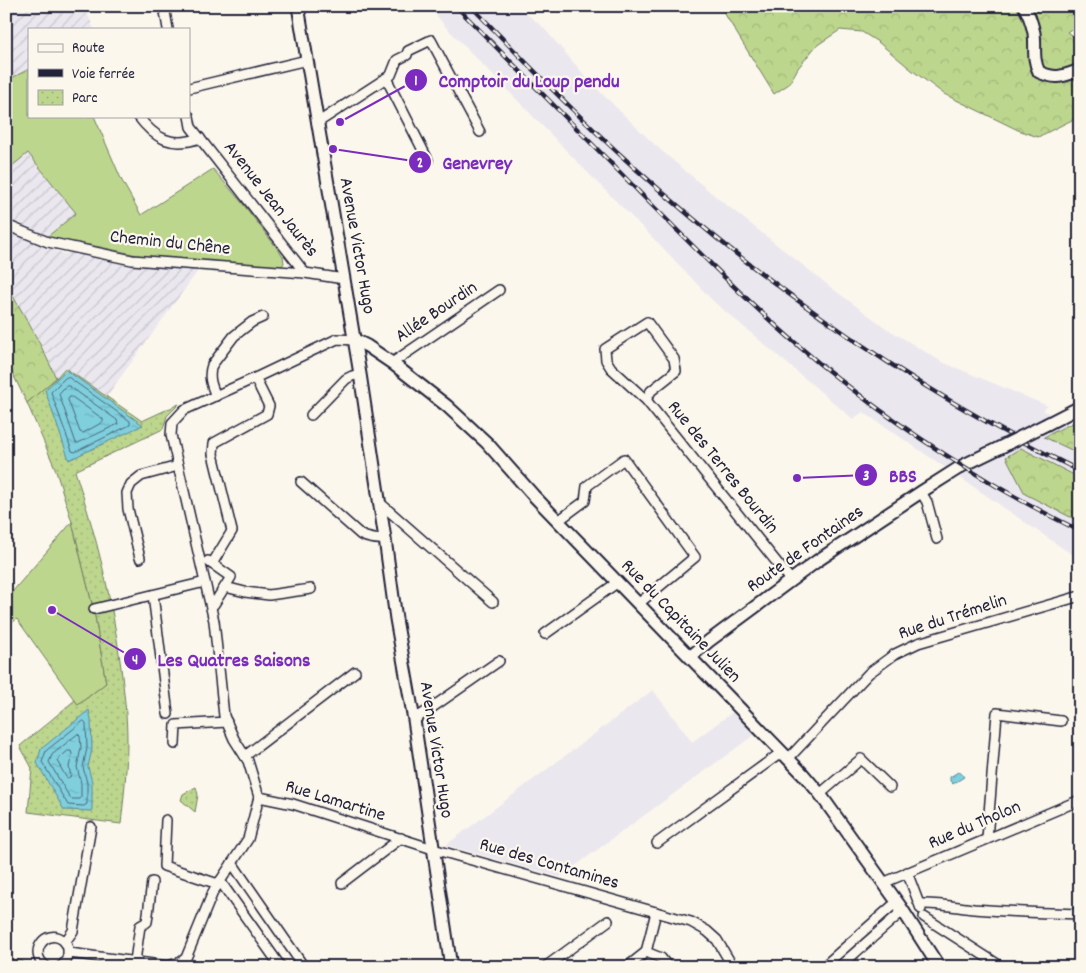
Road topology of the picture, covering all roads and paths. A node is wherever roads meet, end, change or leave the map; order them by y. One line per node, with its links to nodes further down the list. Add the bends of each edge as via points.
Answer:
1 (164, 6): 4 (street)
2 (298, 6): 5 (street, Avenue Victor Hugo)
3 (1024, 6): 6 (street, via 1034,33 1035,63 1039,72 1050,77)
4 (168, 28)
5 (307, 60): 8 (street); 11 (street, Avenue Victor Hugo)
6 (1080, 70)
7 (386, 78): 11 (street); 12 (street, via 391,75 397,60 431,40); 14 (street)
8 (190, 88)
9 (140, 118): 13 (street, via 153,132 171,142 190,142)
10 (189, 118): 13 (street, Avenue Jean Jaurès, via 191,127)
11 (318, 123): 17 (street, Avenue Victor Hugo)
12 (480, 132)
13 (200, 138): 16 (street, Avenue Jean Jaurès)
14 (428, 160)
15 (6, 225): 16 (street, Chemin du Chêne, via 48,242 132,260)
16 (305, 273): 17 (street, Avenue Jean Jaurès)
17 (344, 279): 20 (street, Avenue Victor Hugo)
18 (499, 290): 21 (street, Allée Bourdin)
19 (262, 317): 24 (street, via 234,336 212,365 209,378)
20 (355, 340): 21 (street, Rue du Capitaine Julien); 22 (street, Avenue Victor Hugo); 23 (street, via 337,340)
21 (392, 363): 32 (street, Rue du Capitaine Julien, via 447,406 487,443)
22 (360, 374): 27 (street, via 346,379); 31 (street, Avenue Victor Hugo)
23 (255, 378): 24 (street); 37 (street, via 269,406 267,414 214,444 213,454 232,531)
24 (216, 396): 28 (street, via 184,410 172,423 170,435)
25 (646, 400): 25 (street, Rue des Terres Bourdin, via 611,368 606,360 606,349 647,322 674,359 676,371); 38 (street, Rue des Terres Bourdin)
26 (1080, 407): 30 (street, Route de Fontaines, bridge, via 962,466)
27 (311, 415)
28 (178, 466): 35 (street); 36 (street, via 141,476 127,493)
29 (301, 482): 33 (street, via 361,535 375,540)
30 (921, 492): 34 (street); 38 (street, Route de Fontaines)
31 (380, 503): 33 (street, Avenue Victor Hugo); 45 (street)
32 (558, 521): 40 (street, Rue du Capitaine Julien); 46 (street, via 585,501 587,486 624,459 695,557)
33 (386, 539): 54 (street, Avenue Victor Hugo)
34 (937, 539)
35 (200, 556): 37 (street); 39 (street)
36 (140, 558)
37 (212, 564): 41 (street, via 231,577)
38 (791, 580): 50 (street, Route de Fontaines)
39 (205, 582): 43 (street); 47 (street)
40 (618, 582): 46 (street, Rue du Capitaine Julien); 49 (street)
41 (225, 587): 42 (street, via 269,595); 47 (street)
42 (311, 589)
43 (153, 595): 48 (street); 53 (street)
44 (1080, 596): 59 (street, Rue du Trémelin, via 918,643 895,654 869,673)
45 (493, 602)
46 (638, 604): 50 (street, Rue du Capitaine Julien)
47 (211, 607): 56 (street)
48 (94, 609)
49 (546, 634)
50 (690, 657): 59 (street, Rue du Capitaine Julien)
51 (499, 661): 54 (street)
52 (355, 672): 58 (street)
53 (168, 714)
54 (414, 720): 69 (street, Avenue Victor Hugo)
55 (1061, 721): 67 (street, via 997,713)
56 (227, 722): 57 (street, via 176,725); 58 (street)
57 (175, 744)
58 (245, 756): 62 (street)
59 (785, 756): 61 (street, Rue du Capitaine Julien); 68 (street, Rue du Trémelin)
60 (890, 787): 61 (street, via 861,759)
61 (820, 794): 75 (street, Rue du Capitaine Julien)
62 (259, 797): 66 (street, Rue Lamartine, via 293,804); 70 (street, via 248,839)
63 (1080, 800): 67 (street, Rue du Tholon)
64 (166, 820): 73 (street, via 164,866)
65 (91, 827): 83 (street, via 73,931)
66 (401, 838): 69 (street, Rue Lamartine); 74 (street, Rue Lamartine)
67 (987, 839): 71 (street, Rue du Tholon)
68 (658, 843)
69 (433, 848): 78 (street, Rue des Contamines); 92 (street, Avenue Victor Hugo)
70 (232, 864): 73 (street); 91 (street)
71 (907, 872): 75 (street, Rue du Tholon); 76 (street)
72 (152, 882): 86 (street, via 147,922 140,926)
73 (219, 882): 87 (street, via 186,958); 90 (street)
74 (342, 883)
75 (883, 883): 77 (street, Rue du Capitaine Julien)
76 (920, 904): 79 (street); 80 (street)
77 (900, 906): 82 (street, Rue du Capitaine Julien); 97 (street, via 892,906); 98 (street, via 898,915)
78 (656, 912): 84 (street); 96 (street, Rue des Contamines, via 691,922 707,931 717,940)
79 (1080, 914)
80 (924, 917): 82 (street); 100 (street)
81 (608, 921): 93 (street)
82 (915, 928): 99 (street, Rue du Capitaine Julien)
83 (65, 942): 85 (street); 88 (street, via 54,937 40,944 39,960)
84 (646, 952): 94 (street); 95 (street, via 661,958)
85 (69, 953): 86 (street); 89 (street)
86 (135, 962): 87 (street)
87 (176, 965)
88 (45, 966)
89 (60, 967)
90 (281, 967)
91 (304, 967)
92 (451, 967)
93 (545, 967)
94 (627, 967)
95 (668, 967)
96 (733, 967)
97 (823, 967)
98 (839, 967)
99 (939, 967)
100 (1002, 967)

